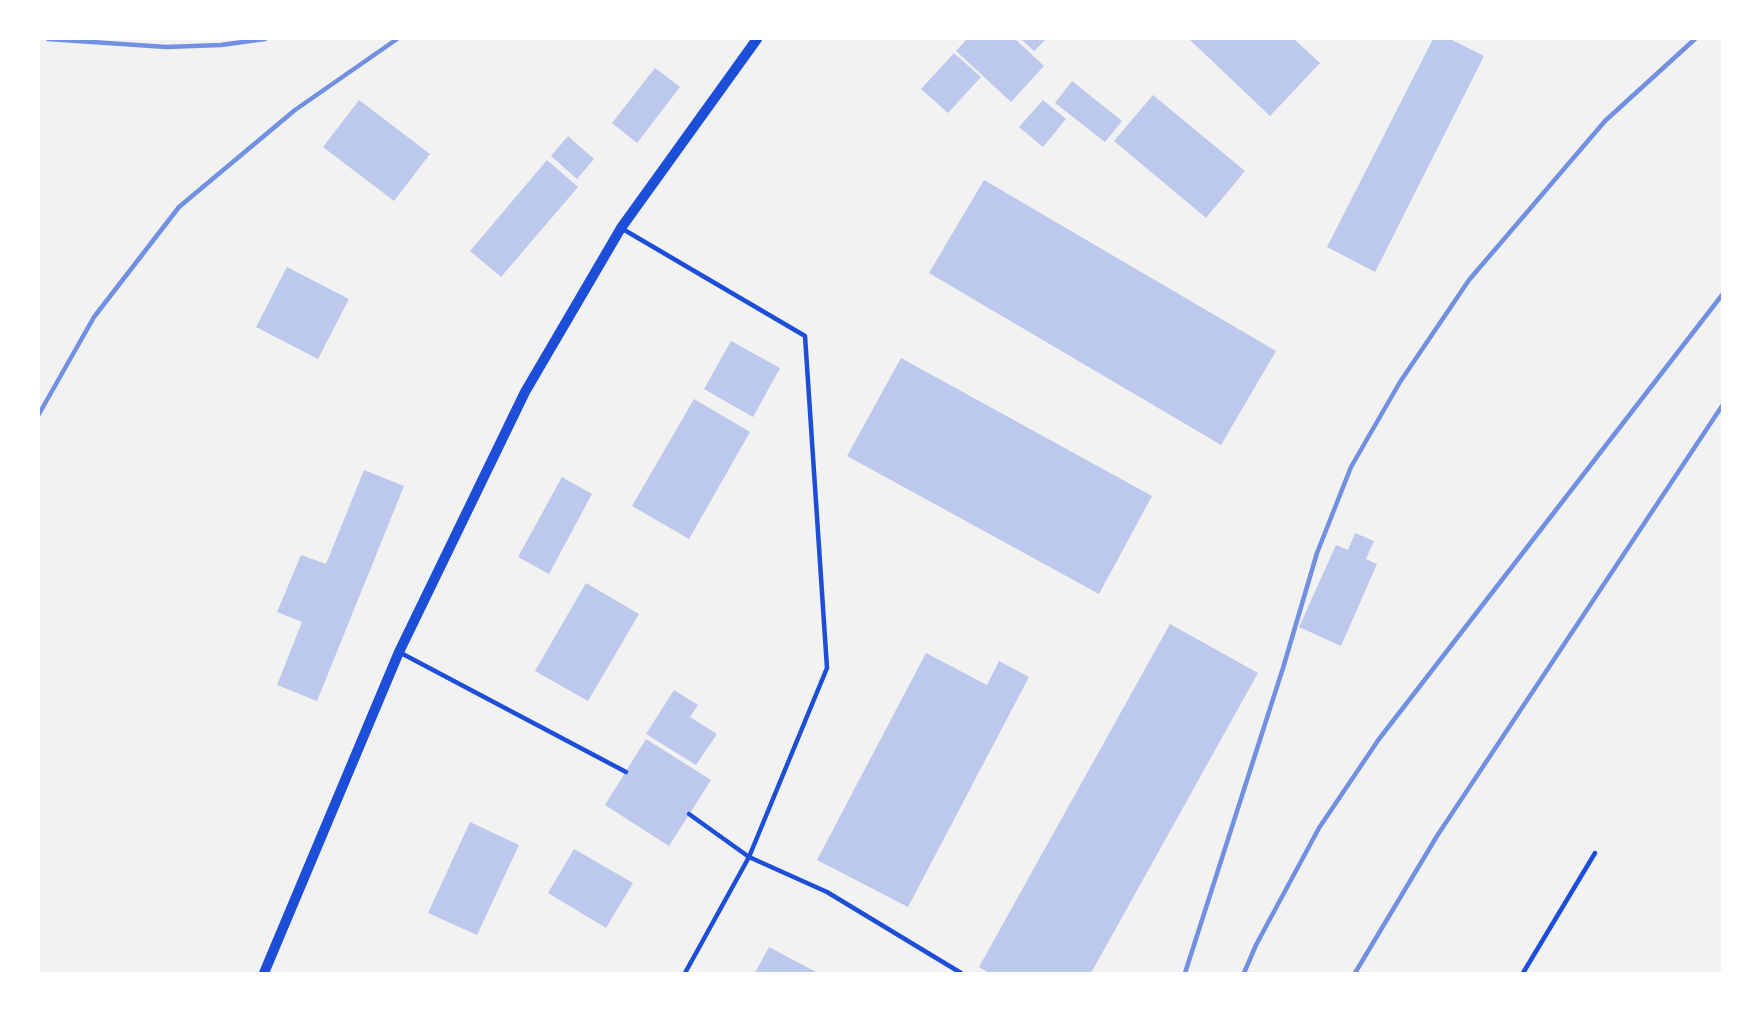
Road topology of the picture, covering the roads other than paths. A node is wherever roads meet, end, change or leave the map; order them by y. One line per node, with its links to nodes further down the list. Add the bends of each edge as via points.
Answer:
1 (757, 39): 2 (street)
2 (621, 228): 3 (street, via 525,392); 7 (lane, via 806,336 827,668)
3 (399, 652): 4 (lane); 8 (street)
4 (626, 772)
5 (689, 814): 7 (lane)
6 (1595, 853): 11 (lane)
7 (749, 857): 9 (lane); 10 (lane, via 827,892)
8 (264, 973)
9 (685, 973)
10 (961, 973)
11 (1523, 973)

